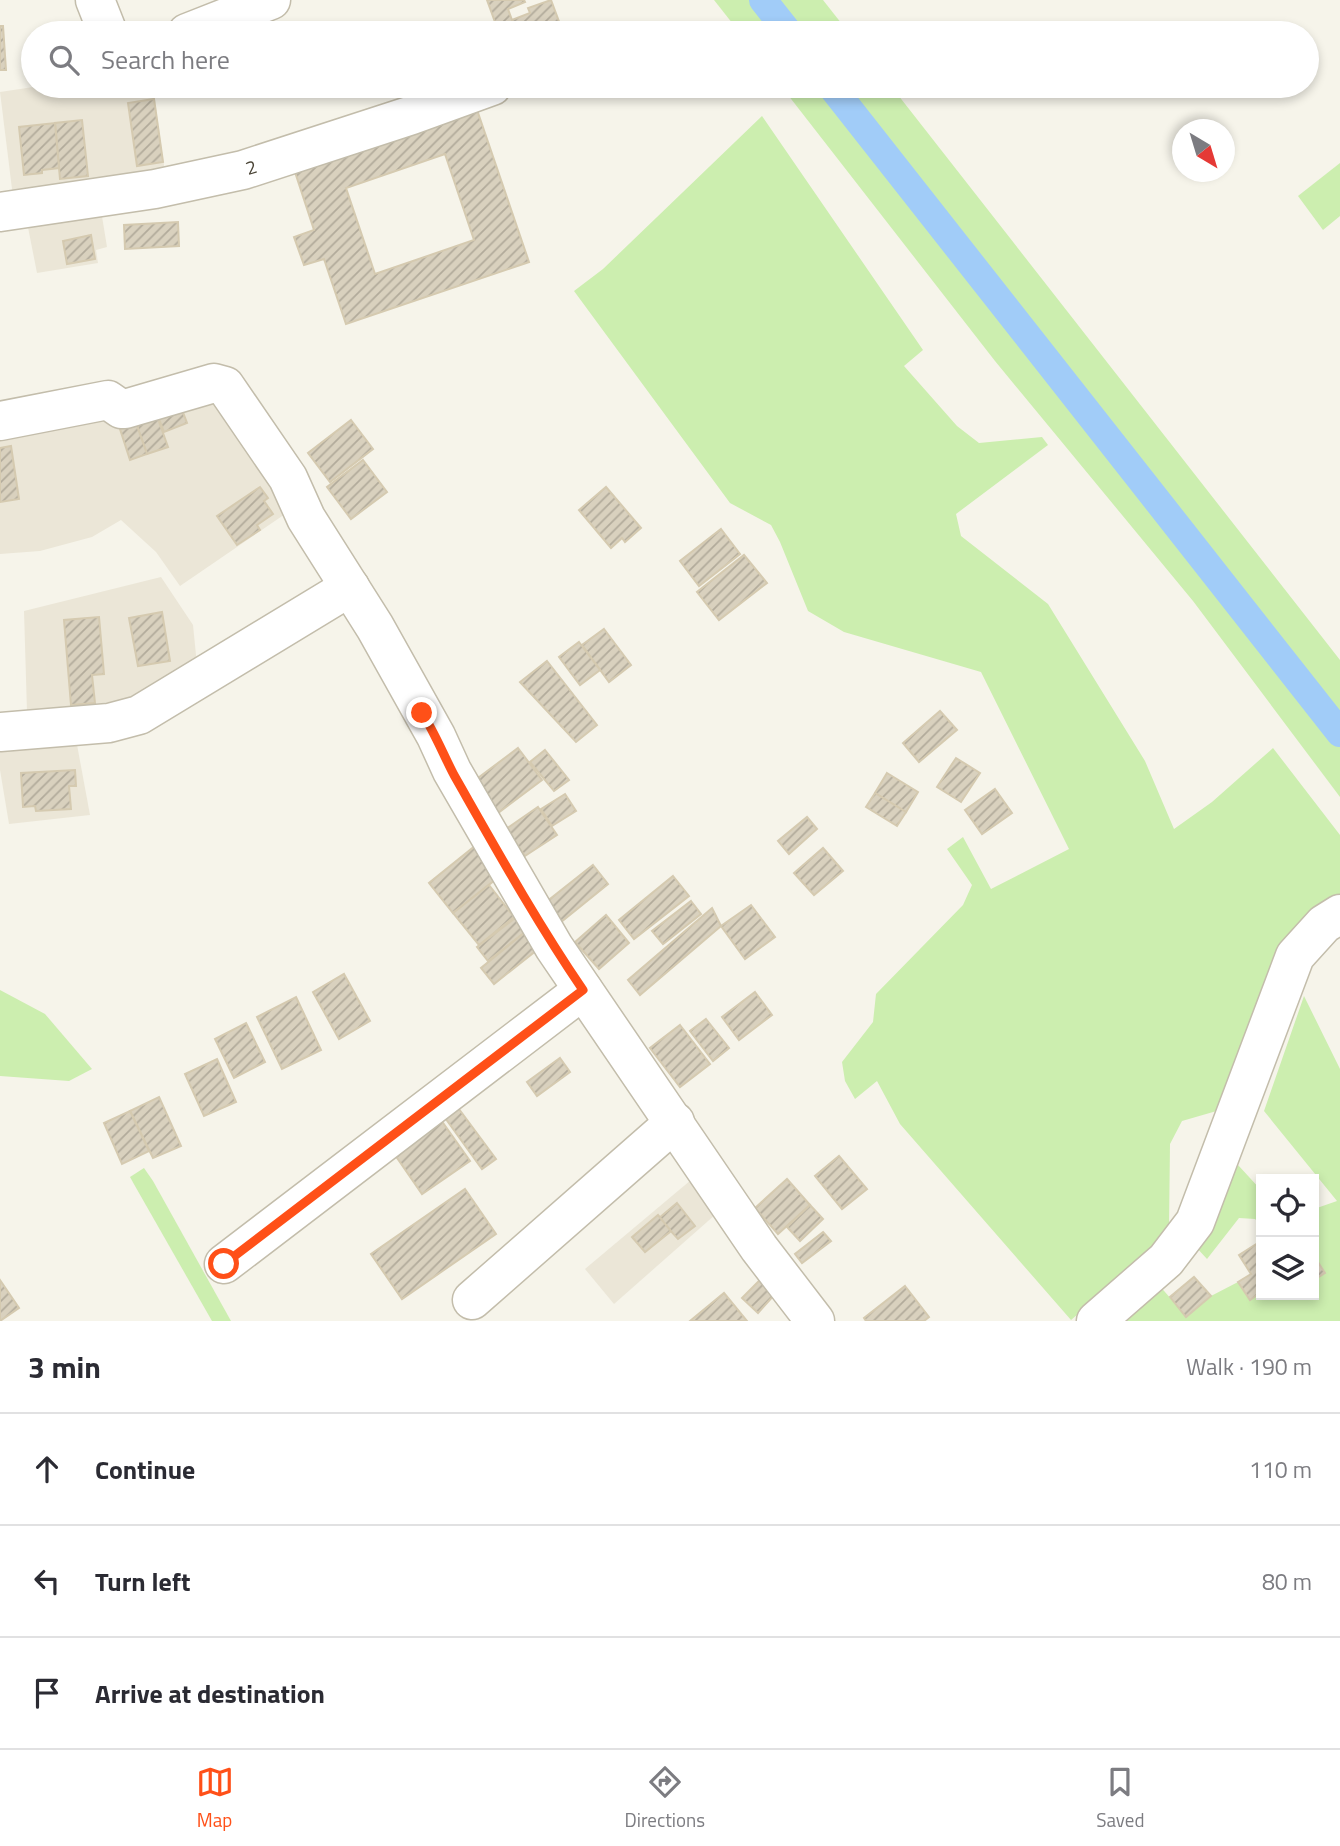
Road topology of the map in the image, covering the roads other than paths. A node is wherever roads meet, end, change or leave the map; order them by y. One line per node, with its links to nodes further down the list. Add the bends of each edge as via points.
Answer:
1 (95, 0): 3 (street)
2 (271, 0): 4 (street)
3 (103, 21)
4 (218, 21)
5 (459, 98): 6 (street, 2, via 243,170 155,189)
6 (0, 212)
7 (0, 421): 8 (street, via 108,400 121,410 214,383 225,386 288,478 306,518)
8 (349, 587): 9 (street, via 139,715 109,723); 11 (street)
9 (0, 732)
10 (1340, 914): 16 (street, via 1324,924 1295,956 1195,1222 1166,1260)
11 (583, 990): 12 (street); 13 (street)
12 (675, 1122): 14 (street); 15 (street, via 759,1248)
13 (224, 1264)
14 (472, 1300)
15 (815, 1321)
16 (1096, 1321)

